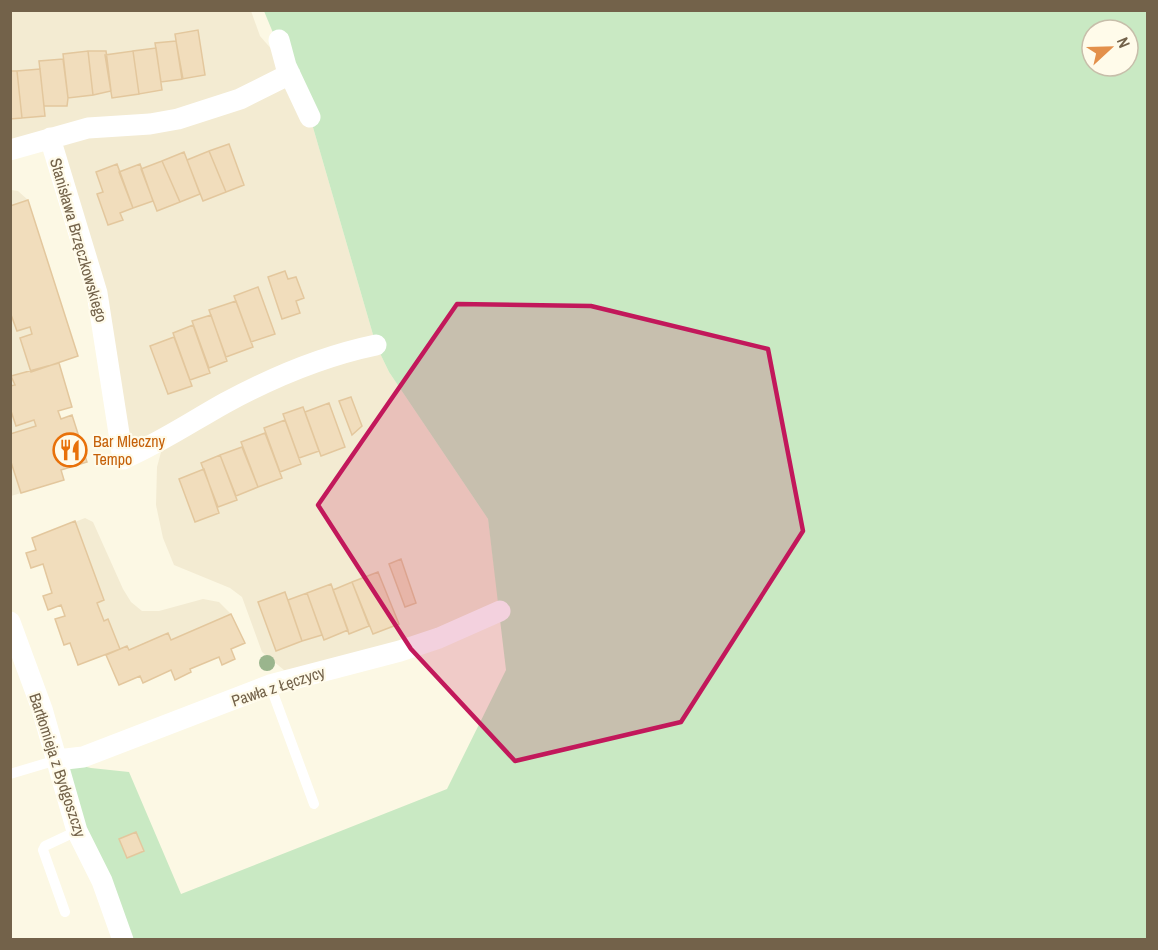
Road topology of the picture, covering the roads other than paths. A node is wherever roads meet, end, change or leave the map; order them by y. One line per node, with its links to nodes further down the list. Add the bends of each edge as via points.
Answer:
1 (279, 40): 2 (street)
2 (290, 74): 3 (street); 4 (street, via 240,99 178,119 88,128)
3 (310, 117)
4 (50, 138): 5 (street); 6 (street, Stanisława Brzęczkowskiego, via 97,293 123,459 283,374 338,353)
5 (10, 150)
6 (376, 345)
7 (500, 611): 9 (street, Pawła z Łęczycy, via 400,651)
8 (10, 622): 10 (street, Bartłomieja z Bydgoszczy)
9 (270, 685): 10 (street, Pawła z Łęczycy, via 83,757); 12 (lane)
10 (57, 760): 11 (lane); 13 (street, Bartłomieja z Bydgoszczy)
11 (10, 774)
12 (314, 804)
13 (77, 831): 14 (lane, via 43,850); 15 (street, Bartłomieja z Bydgoszczy, via 102,881)
14 (64, 912)
15 (123, 939)

